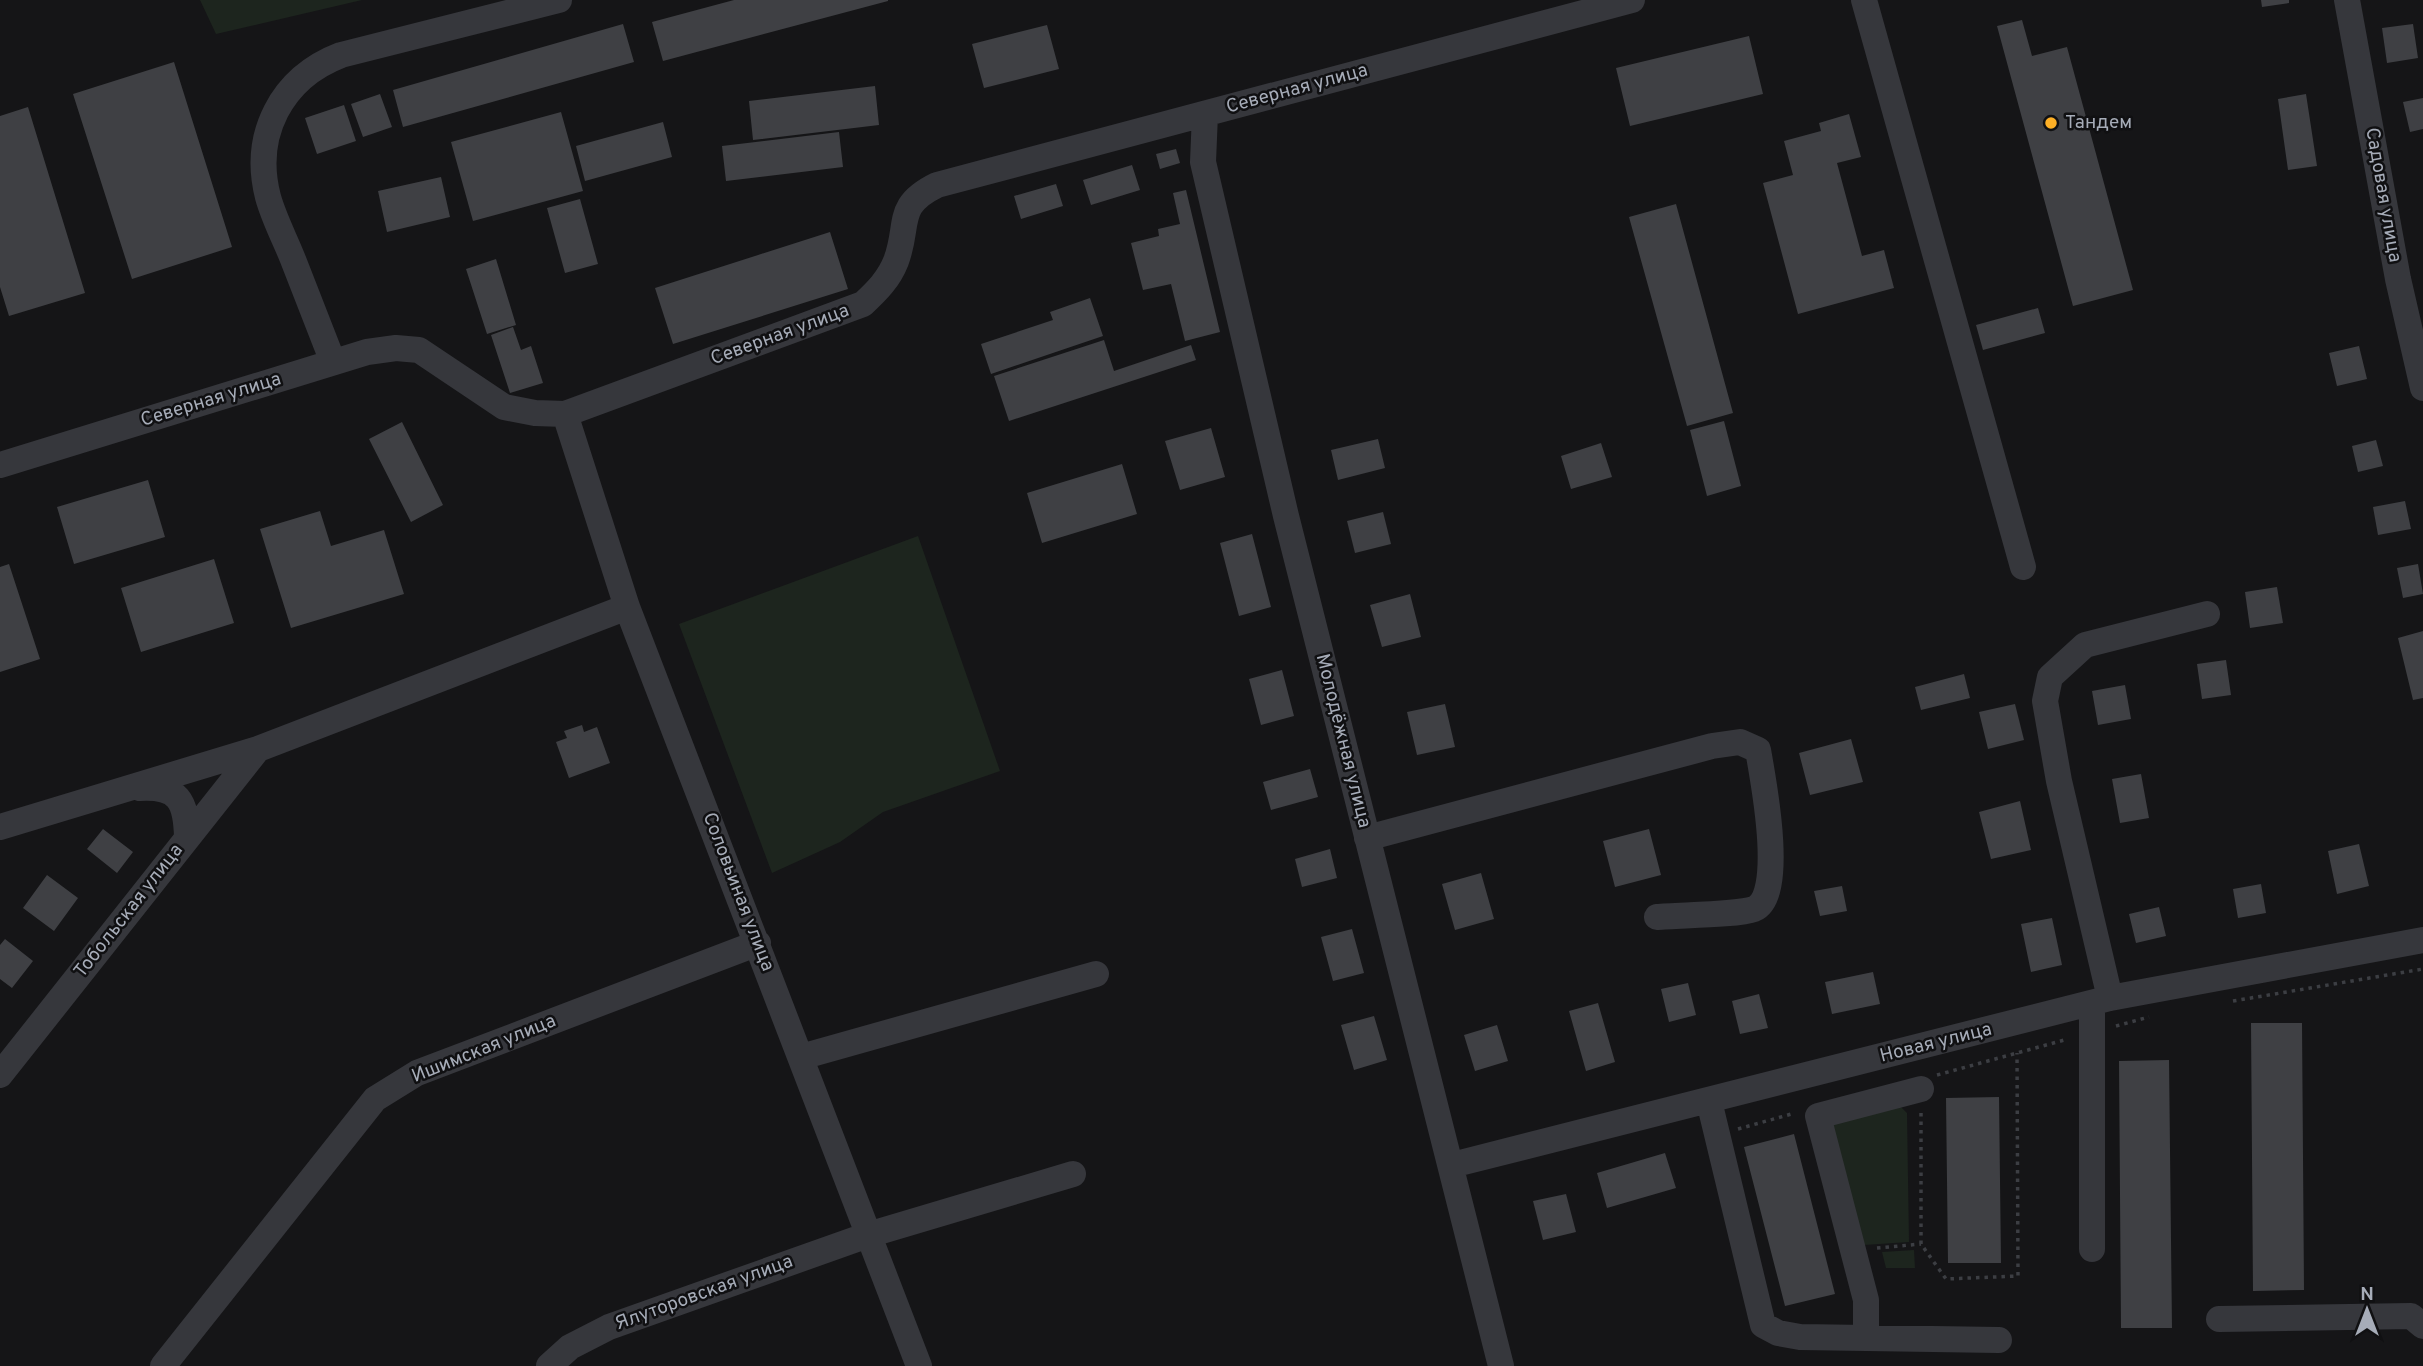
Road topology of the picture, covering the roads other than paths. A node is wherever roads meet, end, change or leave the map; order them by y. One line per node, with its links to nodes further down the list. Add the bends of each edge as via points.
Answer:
1 (559, 0): 6 (street, via 316,64 275,109 267,141 268,197)
2 (1632, 0): 5 (street, Северная улица)
3 (1864, 0): 10 (street)
4 (2347, 0): 7 (street, Садовая улица, via 2398,279)
5 (1205, 114): 8 (street, Северная улица, via 937,185 916,195 906,212 897,260 884,284 863,304); 17 (street, Молодёжная улица, via 1203,162)
6 (332, 362): 8 (street, Северная улица, via 367,352 419,350 504,407); 9 (street, Северная улица)
7 (2423, 388)
8 (565, 414): 11 (street, Соловьиная улица)
9 (0, 465)
10 (2024, 567)
11 (627, 607): 13 (street); 20 (street, Соловьиная улица)
12 (2207, 614): 22 (street, via 2085,645 2050,677 2045,701)
13 (258, 748): 14 (street); 16 (street, Тобольская улица)
14 (124, 789): 15 (street); 16 (street, via 173,793 182,802)
15 (0, 827)
16 (187, 837): 24 (street, Тобольская улица)
17 (1367, 838): 18 (street, via 1712,746 1740,742 1758,750 1772,872 1767,897 1754,909); 27 (street, Молодёжная улица)
18 (1657, 917)
19 (2423, 940): 22 (street, Новая улица)
20 (758, 943): 23 (street, Соловьиная улица); 35 (street, Ишимская улица, via 416,1073 375,1099)
21 (1096, 974): 23 (street)
22 (2101, 1000): 26 (street, Новая улица); 30 (street)
23 (801, 1057): 29 (street, Соловьиная улица)
24 (0, 1074)
25 (1922, 1089): 33 (street, via 1818,1116 1866,1300)
26 (1709, 1101): 27 (street, Новая улица); 33 (street, via 1763,1325 1800,1337)
27 (1452, 1165): 38 (street, Молодёжная улица)
28 (1073, 1174): 29 (street, Ялуторовская улица)
29 (868, 1235): 36 (street, Ялуторовская улица, via 609,1327 570,1347); 37 (street, Соловьиная улица)
30 (2092, 1249)
31 (2219, 1319): 32 (street, via 2411,1316)
32 (2423, 1326)
33 (1866, 1338): 34 (street)
34 (1999, 1340)
35 (163, 1366)
36 (549, 1366)
37 (919, 1366)
38 (1501, 1366)

